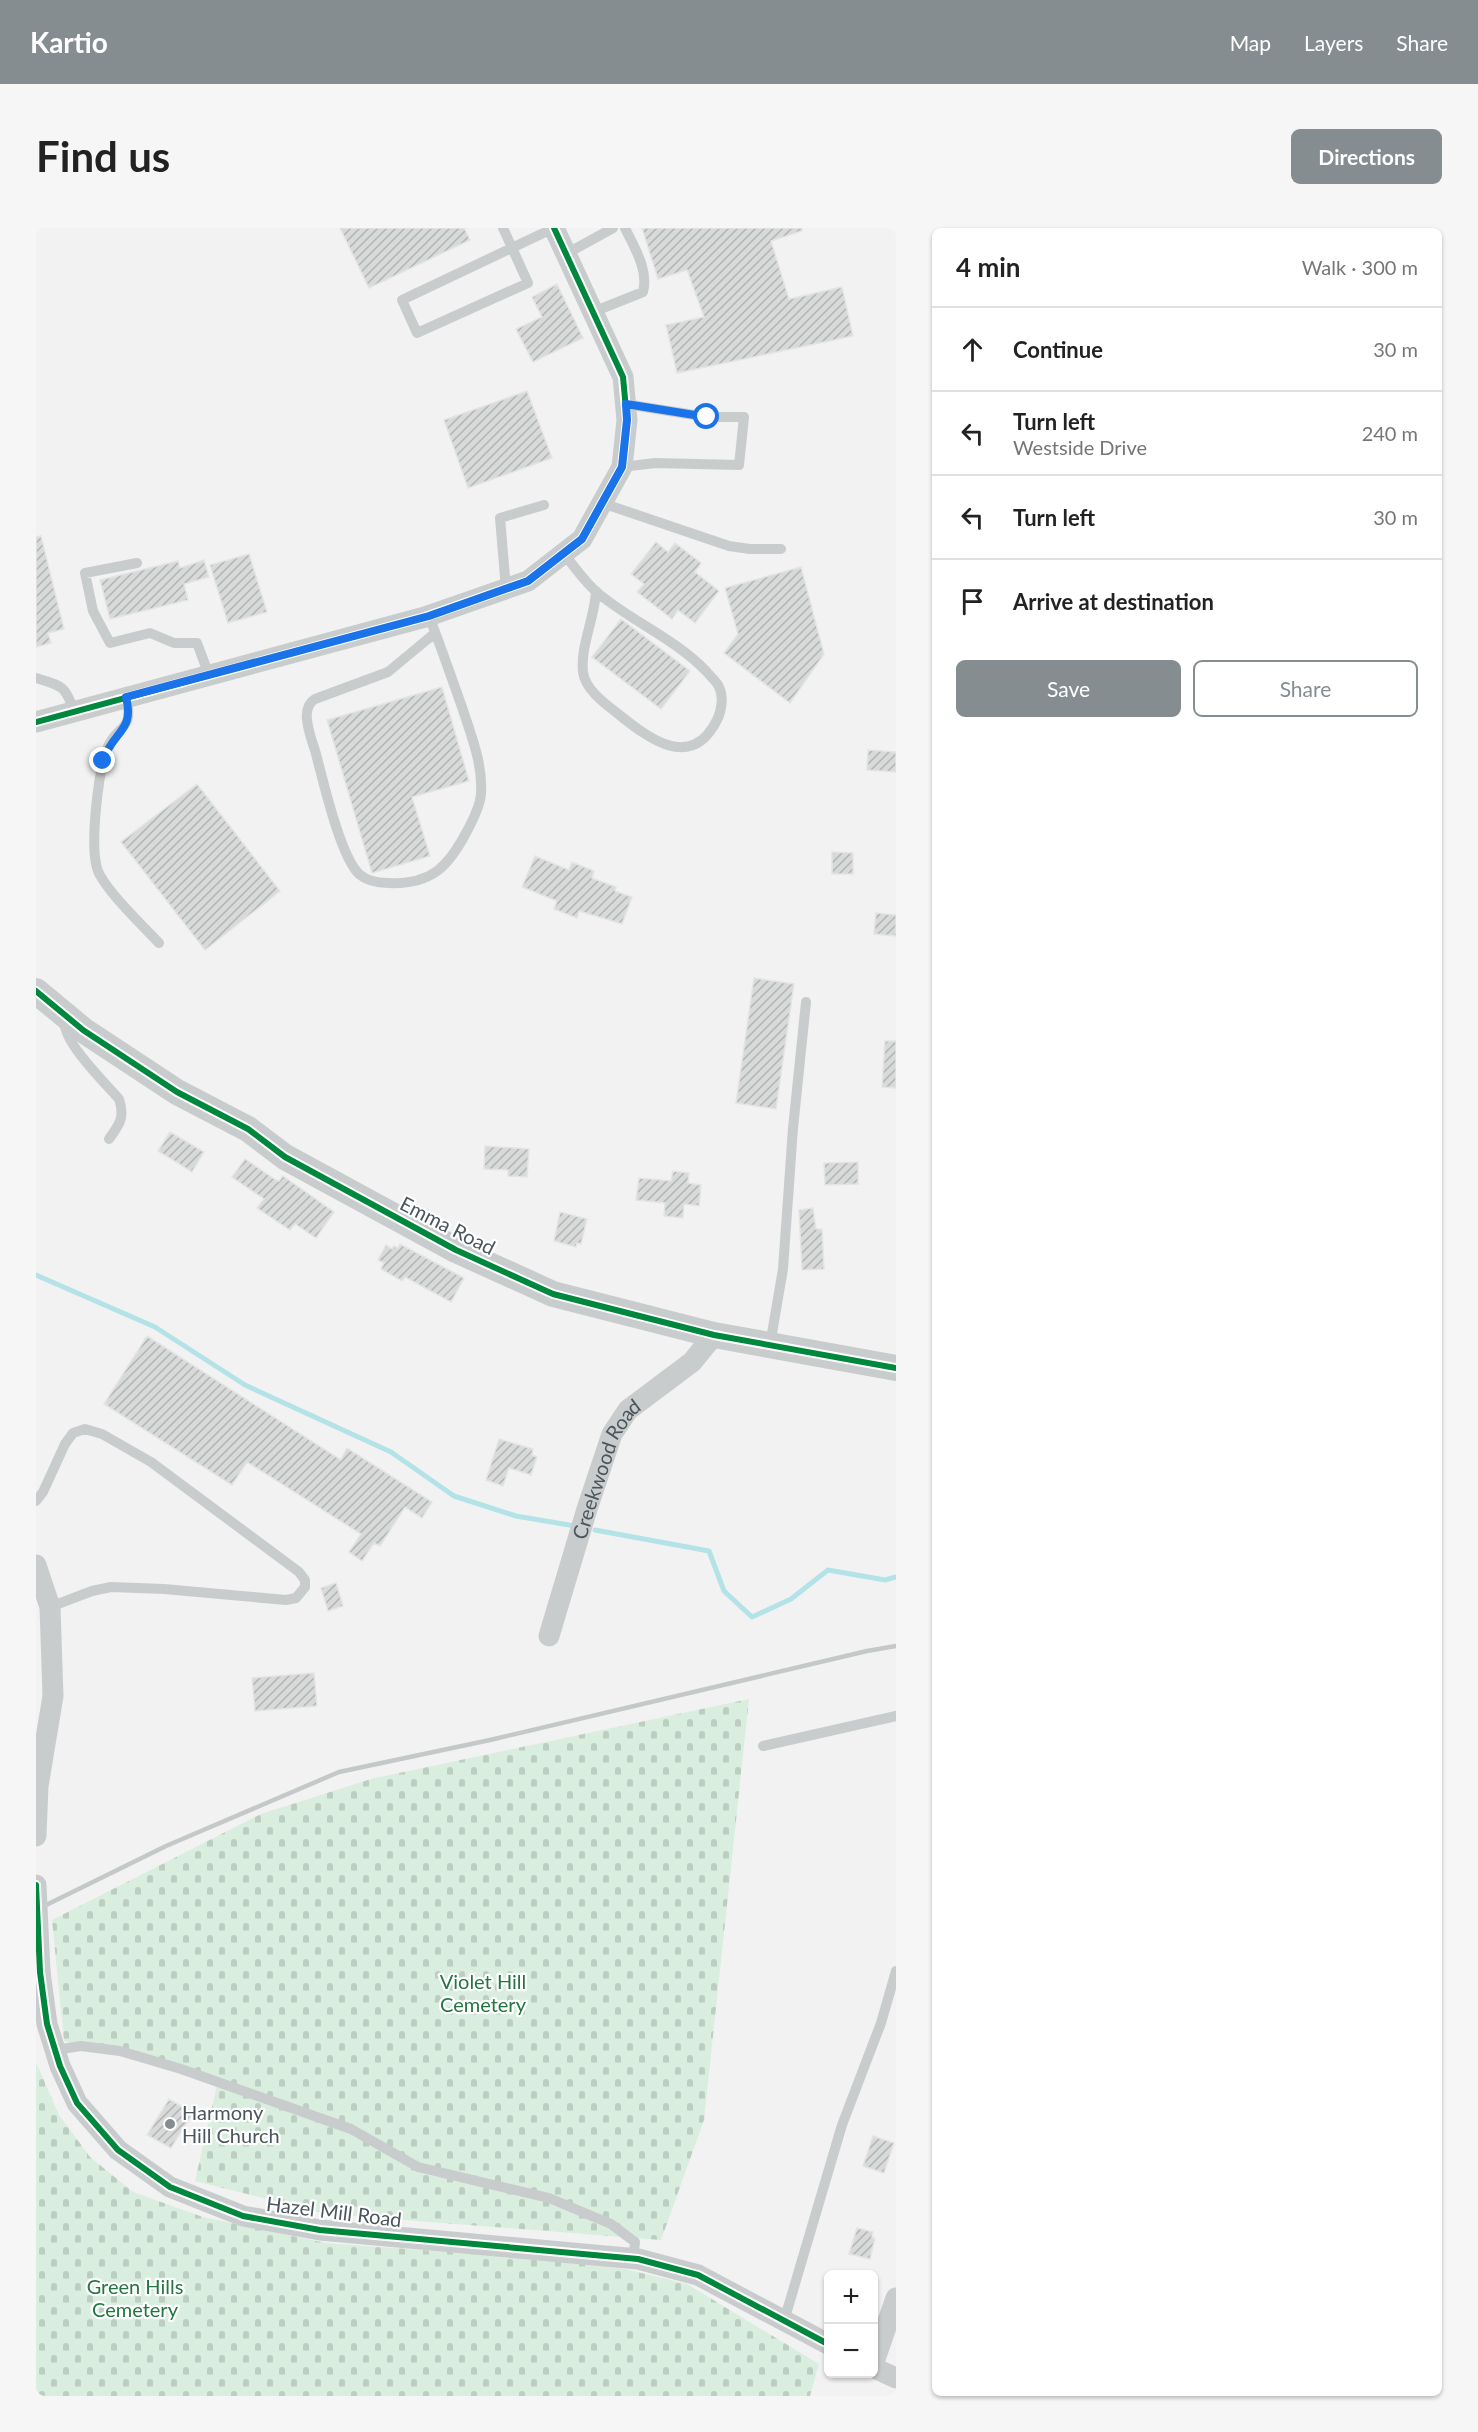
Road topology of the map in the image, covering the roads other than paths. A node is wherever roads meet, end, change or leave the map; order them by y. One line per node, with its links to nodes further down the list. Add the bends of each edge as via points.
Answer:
1 (503, 228): 5 (lane)
2 (554, 228): 5 (lane); 6 (street)
3 (613, 228): 6 (lane)
4 (625, 228): 7 (lane, via 646,281 643,292)
5 (513, 248): 5 (lane, via 402,300 417,333 528,283)
6 (566, 254): 7 (street)
7 (593, 312): 8 (street, via 623,377)
8 (626, 404): 9 (street); 9 (lane, via 707,417 744,417 739,465 655,463)
9 (622, 467): 10 (street)
10 (602, 503): 12 (lane, via 729,546); 13 (street, via 582,539)
11 (544, 505): 15 (lane, via 500,518)
12 (780, 549)
13 (563, 553): 15 (street, via 528,581); 16 (lane)
14 (137, 563): 18 (lane, via 85,573 93,611 110,643 150,633 174,643 197,643)
15 (506, 589): 17 (street)
16 (596, 591): 16 (lane, via 687,653 718,684 721,708 717,719 695,746 673,747 647,738 608,706 585,680 584,660)
17 (432, 624): 17 (lane, via 388,672 315,699 306,715 347,856 359,874 375,882 396,884 429,877 441,870 454,856 481,797 478,756); 18 (street)
18 (209, 675): 20 (street)
19 (36, 678): 21 (lane, via 62,687)
20 (126, 697): 21 (street); 23 (lane, via 128,722 108,746 103,761 96,813 97,869)
21 (74, 711): 22 (street)
22 (36, 722)
23 (159, 943)
24 (36, 991): 26 (street, Emma Road)
25 (806, 1002): 29 (lane, via 783,1269)
26 (66, 1016): 27 (lane, via 64,1026 71,1042 121,1104 122,1122); 28 (street, Emma Road, via 177,1092 248,1129 285,1157 456,1250 553,1294)
27 (109, 1139)
28 (714, 1335): 29 (street, Emma Road); 34 (street, Creekwood Road, via 692,1362 628,1410 612,1434)
29 (769, 1347): 30 (street, Emma Road)
30 (896, 1368)
31 (36, 1501): 33 (lane, via 65,1444 73,1433 85,1429 102,1434 151,1462 305,1580 296,1599 111,1587)
32 (36, 1565): 33 (street)
33 (50, 1607): 35 (street)
34 (549, 1636)
35 (45, 1694): 38 (street)
36 (896, 1716): 37 (lane)
37 (764, 1746)
38 (36, 1836)
39 (36, 1886): 41 (street, Hazel Mill Road, bridge, via 40,1972)
40 (896, 1971): 44 (lane, via 881,2023 842,2125)
41 (55, 2050): 42 (lane, via 81,2046 120,2051 181,2069 351,2129 418,2167 549,2198 611,2224 635,2242); 42 (street, Hazel Mill Road, via 77,2103 118,2150 170,2187 243,2216 320,2230)
42 (633, 2258): 44 (street, Hazel Mill Road, via 698,2275)
43 (896, 2298): 46 (street)
44 (784, 2321): 45 (street, Hazel Mill Road)
45 (824, 2342)
46 (878, 2348)
47 (878, 2370): 48 (street)
48 (896, 2378)

